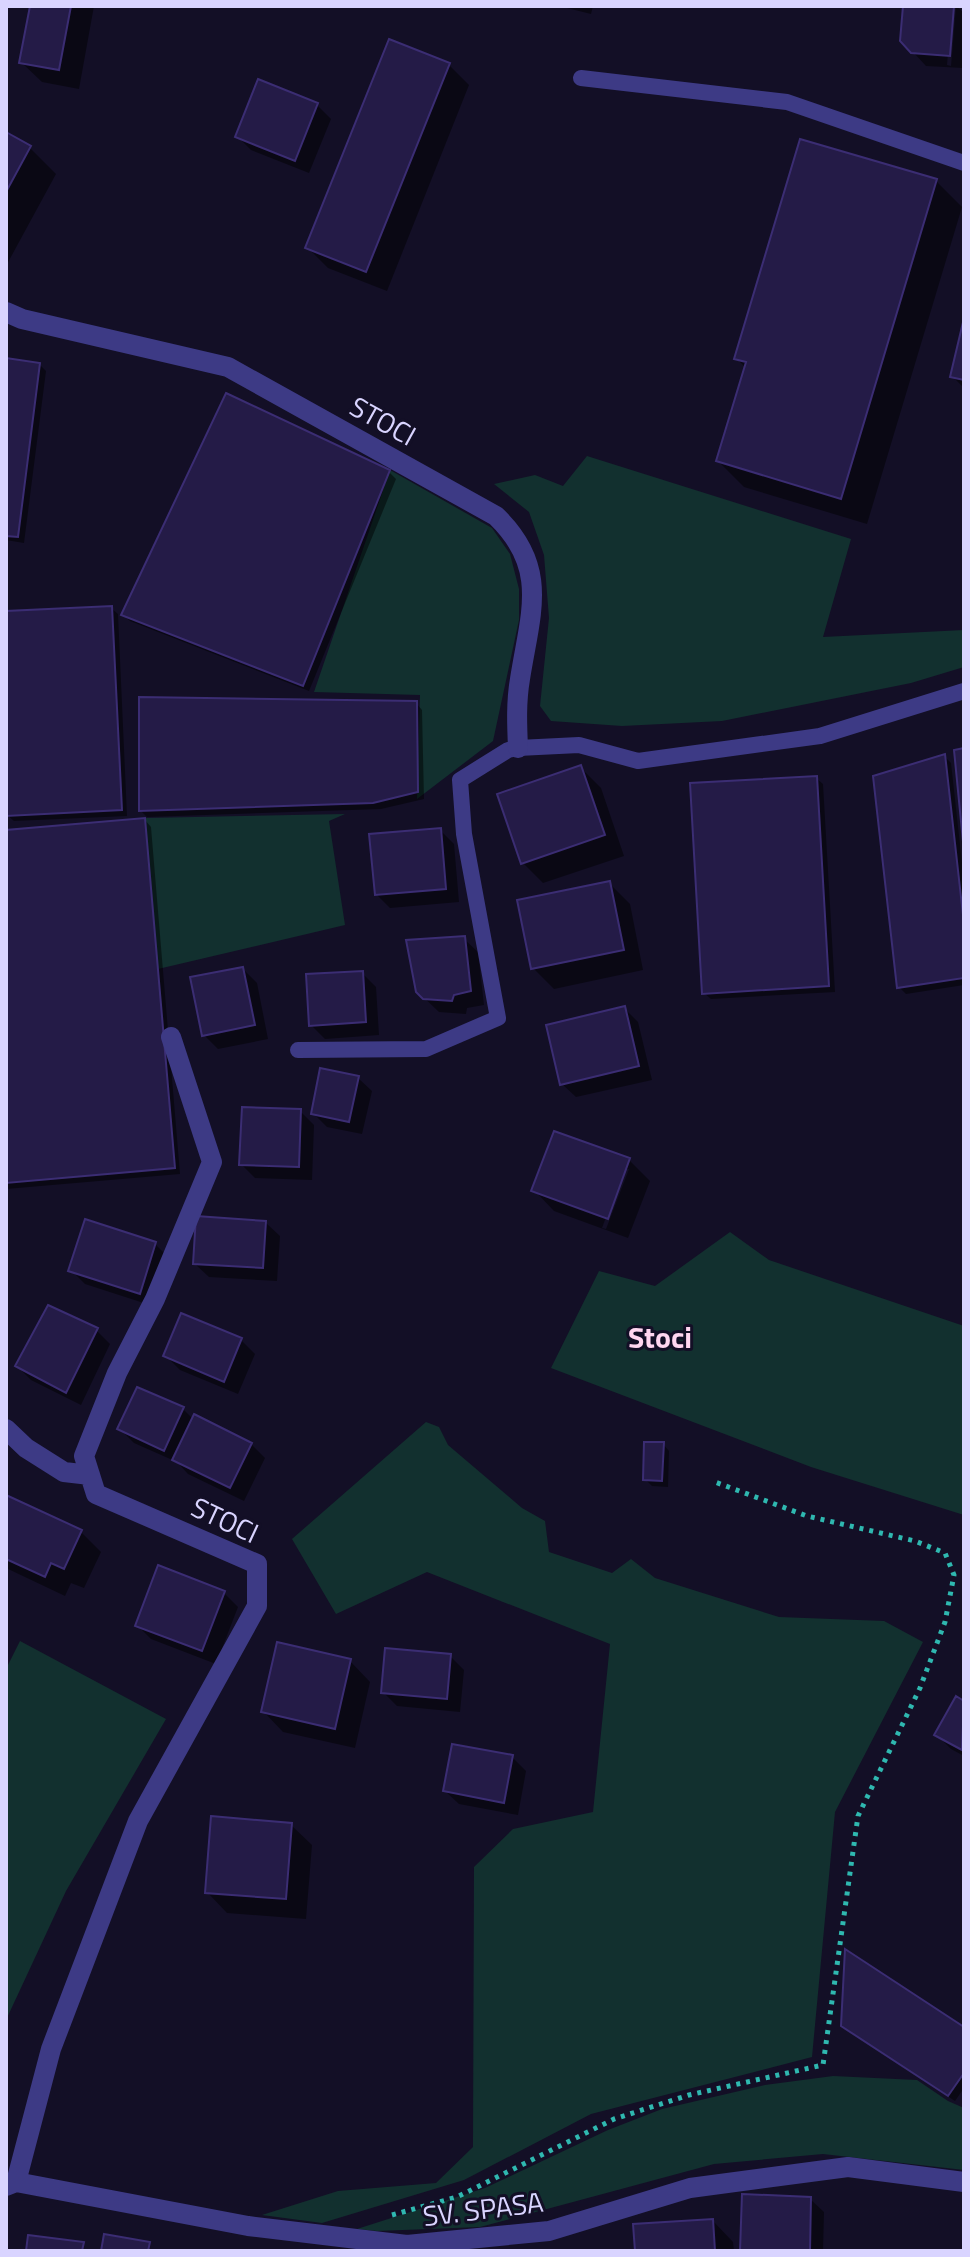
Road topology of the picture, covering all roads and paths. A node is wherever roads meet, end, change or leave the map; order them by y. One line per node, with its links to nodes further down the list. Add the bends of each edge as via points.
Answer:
1 (581, 78): 2 (lane, via 787,102)
2 (964, 163)
3 (6, 312): 5 (street, STOCI, via 228,367 496,516 512,531 533,586 516,715)
4 (964, 691): 5 (lane, via 820,736 638,761 579,745)
5 (518, 748): 7 (lane, via 460,780 464,834 498,1018 426,1049)
6 (171, 1037): 9 (street, via 212,1162 84,1456)
7 (298, 1050)
8 (6, 1429): 9 (street, via 64,1472)
9 (90, 1475): 12 (street, STOCI, via 96,1494 257,1564 257,1606 138,1821 51,2049)
10 (715, 1482): 13 (path, via 807,1516 915,1541 945,1553 954,1575 945,1622 920,1688 858,1816 823,2065 689,2095 614,2119 457,2197)
11 (964, 2182): 12 (street, SV. SPASA, via 848,2167 690,2188 549,2231 407,2245 248,2226)
12 (11, 2184)
13 (387, 2216)

